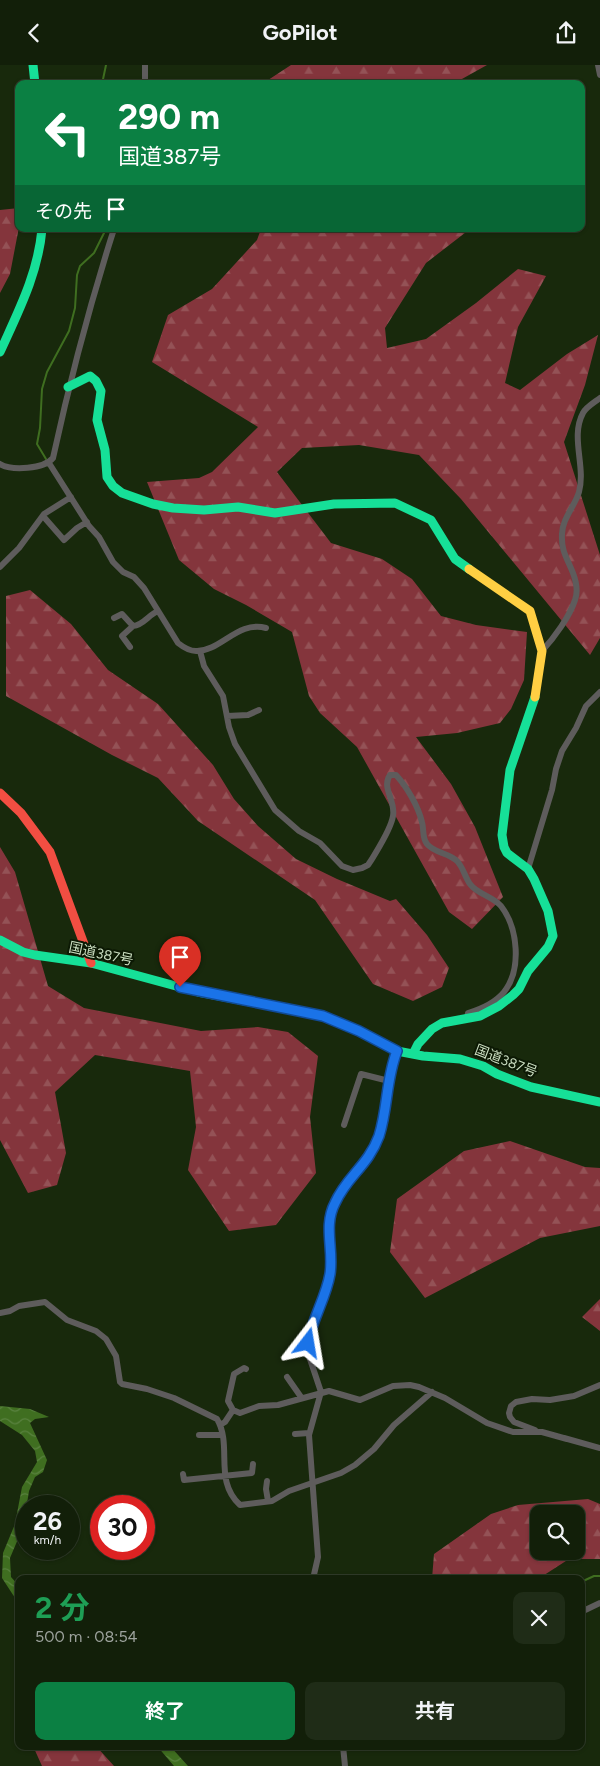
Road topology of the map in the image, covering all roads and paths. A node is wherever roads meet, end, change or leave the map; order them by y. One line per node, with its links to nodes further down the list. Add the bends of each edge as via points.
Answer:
1 (33, 65): 5 (main road)
2 (144, 65): 6 (street)
3 (598, 65): 4 (street)
4 (600, 75)
5 (35, 80)
6 (145, 80)
7 (42, 232): 9 (main road, via 36,270)
8 (113, 232): 10 (street)
9 (0, 351)
10 (68, 387): 12 (street, via 53,458); 24 (main road, via 90,376 98,381 102,390 98,421 105,463 108,480 117,491 168,508 237,507 270,513 334,504 395,503 431,520 455,559 530,611)
11 (600, 398): 24 (street, via 583,411 578,425 579,492 562,528 564,555 576,587 575,599)
12 (49, 463): 13 (street, via 18,469); 14 (street)
13 (0, 464)
14 (72, 497): 15 (street); 16 (street)
15 (43, 516): 16 (street, via 64,540); 17 (street)
16 (87, 522): 18 (street, via 113,562 123,573 134,577)
17 (0, 567)
18 (158, 611): 20 (street, via 142,624); 23 (street, via 178,643)
19 (114, 618): 20 (street, via 122,614)
20 (133, 626): 22 (street, via 122,636)
21 (266, 628): 23 (street, via 241,631)
22 (130, 647)
23 (200, 651): 27 (street, via 204,666 223,697)
24 (542, 651): 29 (main road, via 534,704 510,770 502,835 507,853)
25 (600, 692): 29 (street, via 586,706 562,751)
26 (259, 710): 27 (street, via 248,715)
27 (227, 716): 32 (street, via 235,744 275,810 299,831 320,843 342,865 353,870 368,865 393,818 393,804 386,786 390,775 396,775 422,821 428,845 456,859 475,889 499,904 513,929 516,951 512,978 495,1001 468,1013)
28 (0, 793): 31 (main road, via 21,813 50,852)
29 (528, 869): 32 (main road, via 548,911 552,936 548,947 514,995 480,1016)
30 (0, 940): 31 (main road, 国道387号, via 23,952)
31 (91, 963): 33 (main road, 国道387号, via 198,991 323,1016)
32 (467, 1018): 34 (main road, via 442,1023 432,1029)
33 (397, 1051): 34 (main road, 国道387号); 35 (street)
34 (413, 1054): 36 (main road, 国道387号, via 466,1060 531,1087)
35 (389, 1081): 37 (street, via 361,1074); 42 (street, via 385,1113 374,1149 345,1185 330,1215 330,1274 308,1343 308,1353)
36 (600, 1102)
37 (344, 1125)
38 (0, 1313): 46 (street, via 45,1302 67,1320 96,1331 106,1339 116,1356 122,1384 174,1397 217,1419)
39 (246, 1369): 45 (street, via 234,1374 228,1401)
40 (287, 1377): 44 (street)
41 (600, 1385): 51 (street, via 574,1396 532,1399 511,1405 509,1413 514,1422)
42 (321, 1392): 43 (street, via 329,1391 360,1400 393,1386 410,1385); 44 (street); 47 (street)
43 (432, 1392): 51 (street, via 487,1423 513,1432 542,1432); 57 (street, via 355,1465)
44 (301, 1397): 45 (street, via 240,1413)
45 (233, 1410): 46 (street)
46 (220, 1425): 50 (street)
47 (310, 1433): 48 (street); 57 (street)
48 (295, 1434)
49 (199, 1435): 50 (street)
50 (222, 1435): 55 (street)
51 (567, 1439): 52 (street)
52 (600, 1448)
53 (253, 1464): 55 (street, via 252,1473)
54 (183, 1474): 55 (street, via 184,1480)
55 (225, 1476): 58 (street, via 227,1488 240,1505)
56 (267, 1481): 58 (street)
57 (313, 1482): 58 (street); 59 (street, via 318,1557)
58 (268, 1501)
59 (314, 1575)
60 (600, 1603): 61 (street)
61 (585, 1610)
62 (343, 1750): 63 (street)
63 (345, 1766)

